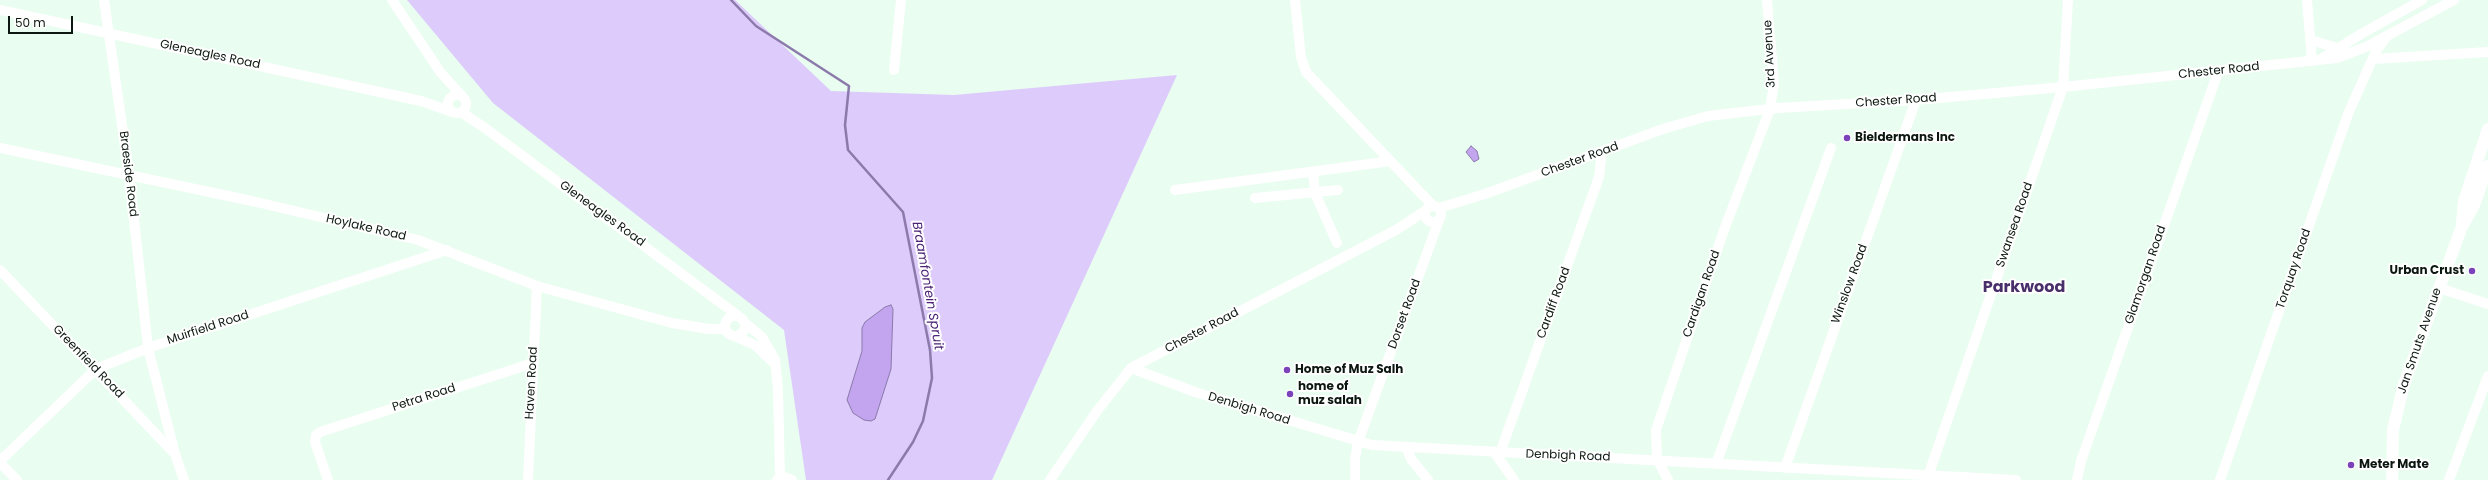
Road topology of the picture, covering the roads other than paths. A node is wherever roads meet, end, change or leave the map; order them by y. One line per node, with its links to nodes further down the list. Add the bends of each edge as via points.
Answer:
1 (104, 0): 12 (street, Braeside Road)
2 (392, 0): 20 (street)
3 (901, 0): 18 (street)
4 (1295, 0): 31 (street, Dorset Road, via 1302,64 1306,72)
5 (1767, 0): 26 (street, 3rd Avenue, via 1774,83)
6 (2068, 0): 21 (street, Swansea Road)
7 (2307, 0): 13 (street)
8 (2422, 0): 14 (street, Chester Road)
9 (2454, 0): 11 (street, Chester Road)
10 (0, 10): 12 (street, Gleneagles Road)
11 (2393, 32): 16 (street, Torquay Road, via 2381,44); 17 (street, Chester Road, via 2352,53)
12 (108, 33): 24 (street, Gleneagles Road); 34 (street, Braeside Road)
13 (2311, 40): 14 (street); 17 (street)
14 (2337, 48): 17 (street, Chester Road)
15 (2488, 52): 16 (street)
16 (2374, 59): 81 (street, Torquay Road, via 2348,114)
17 (2316, 61): 19 (street, Chester Road)
18 (894, 70)
19 (2218, 72): 21 (street, Chester Road); 80 (street, Glamorgan Road, via 2091,432)
20 (441, 73): 22 (street); 25 (street)
21 (2063, 87): 23 (street, Chester Road); 66 (street, Swansea Road)
22 (450, 98): 24 (street, Gleneagles Road); 25 (street, Gleneagles Road); 25 (street, via 448,107)
23 (1916, 100): 26 (street, Chester Road); 64 (street, Winslow Road)
24 (421, 101): 25 (street, Gleneagles Road)
25 (460, 106): 46 (street, Gleneagles Road, via 485,128)
26 (1770, 108): 30 (street, Chester Road, via 1690,120); 61 (street, Cardigan Road, via 1662,408 1655,437)
27 (2488, 129): 40 (main road, Jan Smuts Avenue, via 2464,201)
28 (0, 148): 34 (street, Hoylake Road)
29 (1831, 148): 63 (street)
30 (1602, 151): 39 (street, Chester Road); 59 (street, Cardiff Road, via 1599,177)
31 (1391, 161): 33 (street); 39 (street, Dorset Road, via 1419,191)
32 (2488, 166): 40 (main road, Jan Smuts Avenue, via 2474,205)
33 (1313, 172): 35 (street); 37 (street)
34 (129, 174): 42 (street, Hoylake Road, via 376,230); 51 (street, Braeside Road)
35 (1176, 190)
36 (1338, 190): 37 (street)
37 (1315, 192): 38 (street); 41 (street)
38 (1255, 198)
39 (1433, 214): 54 (street, Chester Road, via 1396,230); 57 (street, Dorset Road, via 1432,240)
40 (2461, 229): 45 (main road, Jan Smuts Avenue)
41 (1337, 243)
42 (448, 250): 44 (street, Hoylake Road); 51 (street, Muirfield Road)
43 (0, 270): 55 (street, Greenfield Road)
44 (537, 286): 49 (street, Hoylake Road, via 672,323 709,329); 52 (street, Haven Road)
45 (2439, 288): 47 (street); 82 (main road, Jan Smuts Avenue, via 2404,384 2393,430)
46 (719, 302): 48 (street, Gleneagles Road); 49 (street)
47 (2488, 304)
48 (741, 319): 49 (street, via 731,316); 50 (street, via 743,332); 53 (street, Gleneagles Road, via 769,347)
49 (725, 325): 50 (street, via 728,333)
50 (734, 336): 53 (street, via 763,350)
51 (148, 348): 55 (street, Muirfield Road); 60 (street, Greenfield Road)
52 (533, 363): 70 (street, Petra Road, via 316,435 315,442); 71 (street, Haven Road)
53 (775, 365): 67 (street, Gleneagles Road, via 778,389)
54 (1131, 368): 57 (street, Denbigh Road, via 1195,392); 73 (street, Chester Road, via 1096,411)
55 (96, 369): 60 (street, Greenfield Road); 62 (street, Muirfield Road)
56 (2488, 376): 83 (street)
57 (1358, 442): 58 (street, Denbigh Road); 74 (street, Dorset Road)
58 (1406, 447): 59 (street, Denbigh Road); 75 (street)
59 (1497, 453): 61 (street, Denbigh Road); 76 (street)
60 (175, 454): 69 (street, Greenfield Road)
61 (1657, 459): 63 (street, Denbigh Road); 77 (street, Cardigan Road)
62 (0, 462): 68 (street)
63 (1716, 464): 64 (street, Denbigh Road)
64 (1785, 468): 65 (street, Denbigh Road)
65 (1832, 470): 66 (street, Denbigh Road); 78 (street)
66 (1928, 476): 79 (street, Denbigh Road)
67 (779, 479): 72 (street)
68 (17, 480)
69 (184, 480)
70 (328, 480)
71 (528, 480)
72 (792, 480)
73 (1050, 480)
74 (1355, 480)
75 (1428, 480)
76 (1514, 480)
77 (1668, 480)
78 (1840, 480)
79 (2016, 480)
80 (2077, 480)
81 (2220, 480)
82 (2392, 480)
83 (2450, 480)

